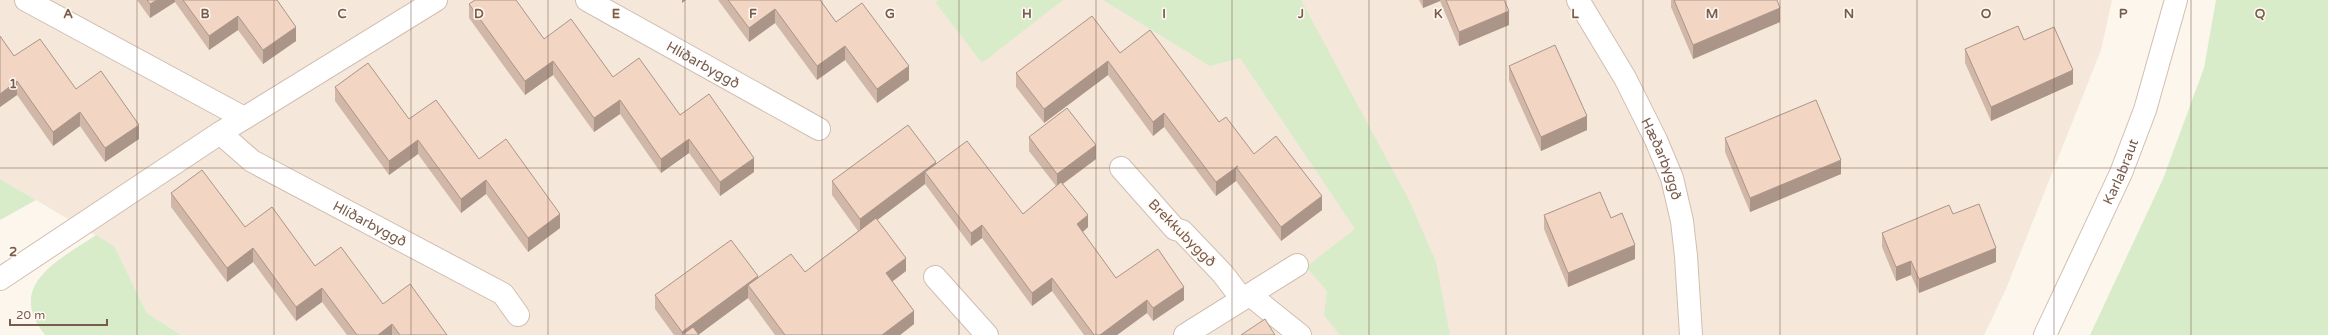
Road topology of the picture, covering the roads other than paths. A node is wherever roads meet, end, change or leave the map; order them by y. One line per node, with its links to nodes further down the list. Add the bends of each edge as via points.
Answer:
1 (26, 0): 6 (street)
2 (436, 0): 6 (street)
3 (587, 0): 7 (street, Hlíðarbyggð)
4 (1578, 0): 18 (street, Hæðarbyggð, via 1625,78 1672,178 1682,221)
5 (2176, 0): 19 (street, Karlabraut, via 2145,110 2121,173)
6 (244, 118): 8 (street)
7 (819, 129)
8 (220, 133): 12 (street); 14 (street, Hlíðarbyggð, via 252,161 503,294)
9 (1121, 168): 13 (street, Brekkubyggð, via 1175,229 1182,231)
10 (1297, 265): 13 (street)
11 (935, 277): 15 (street)
12 (0, 279)
13 (1246, 297): 16 (street); 17 (street, Brekkubyggð)
14 (518, 315)
15 (987, 335)
16 (1185, 335)
17 (1300, 335)
18 (1691, 335)
19 (2045, 335)

